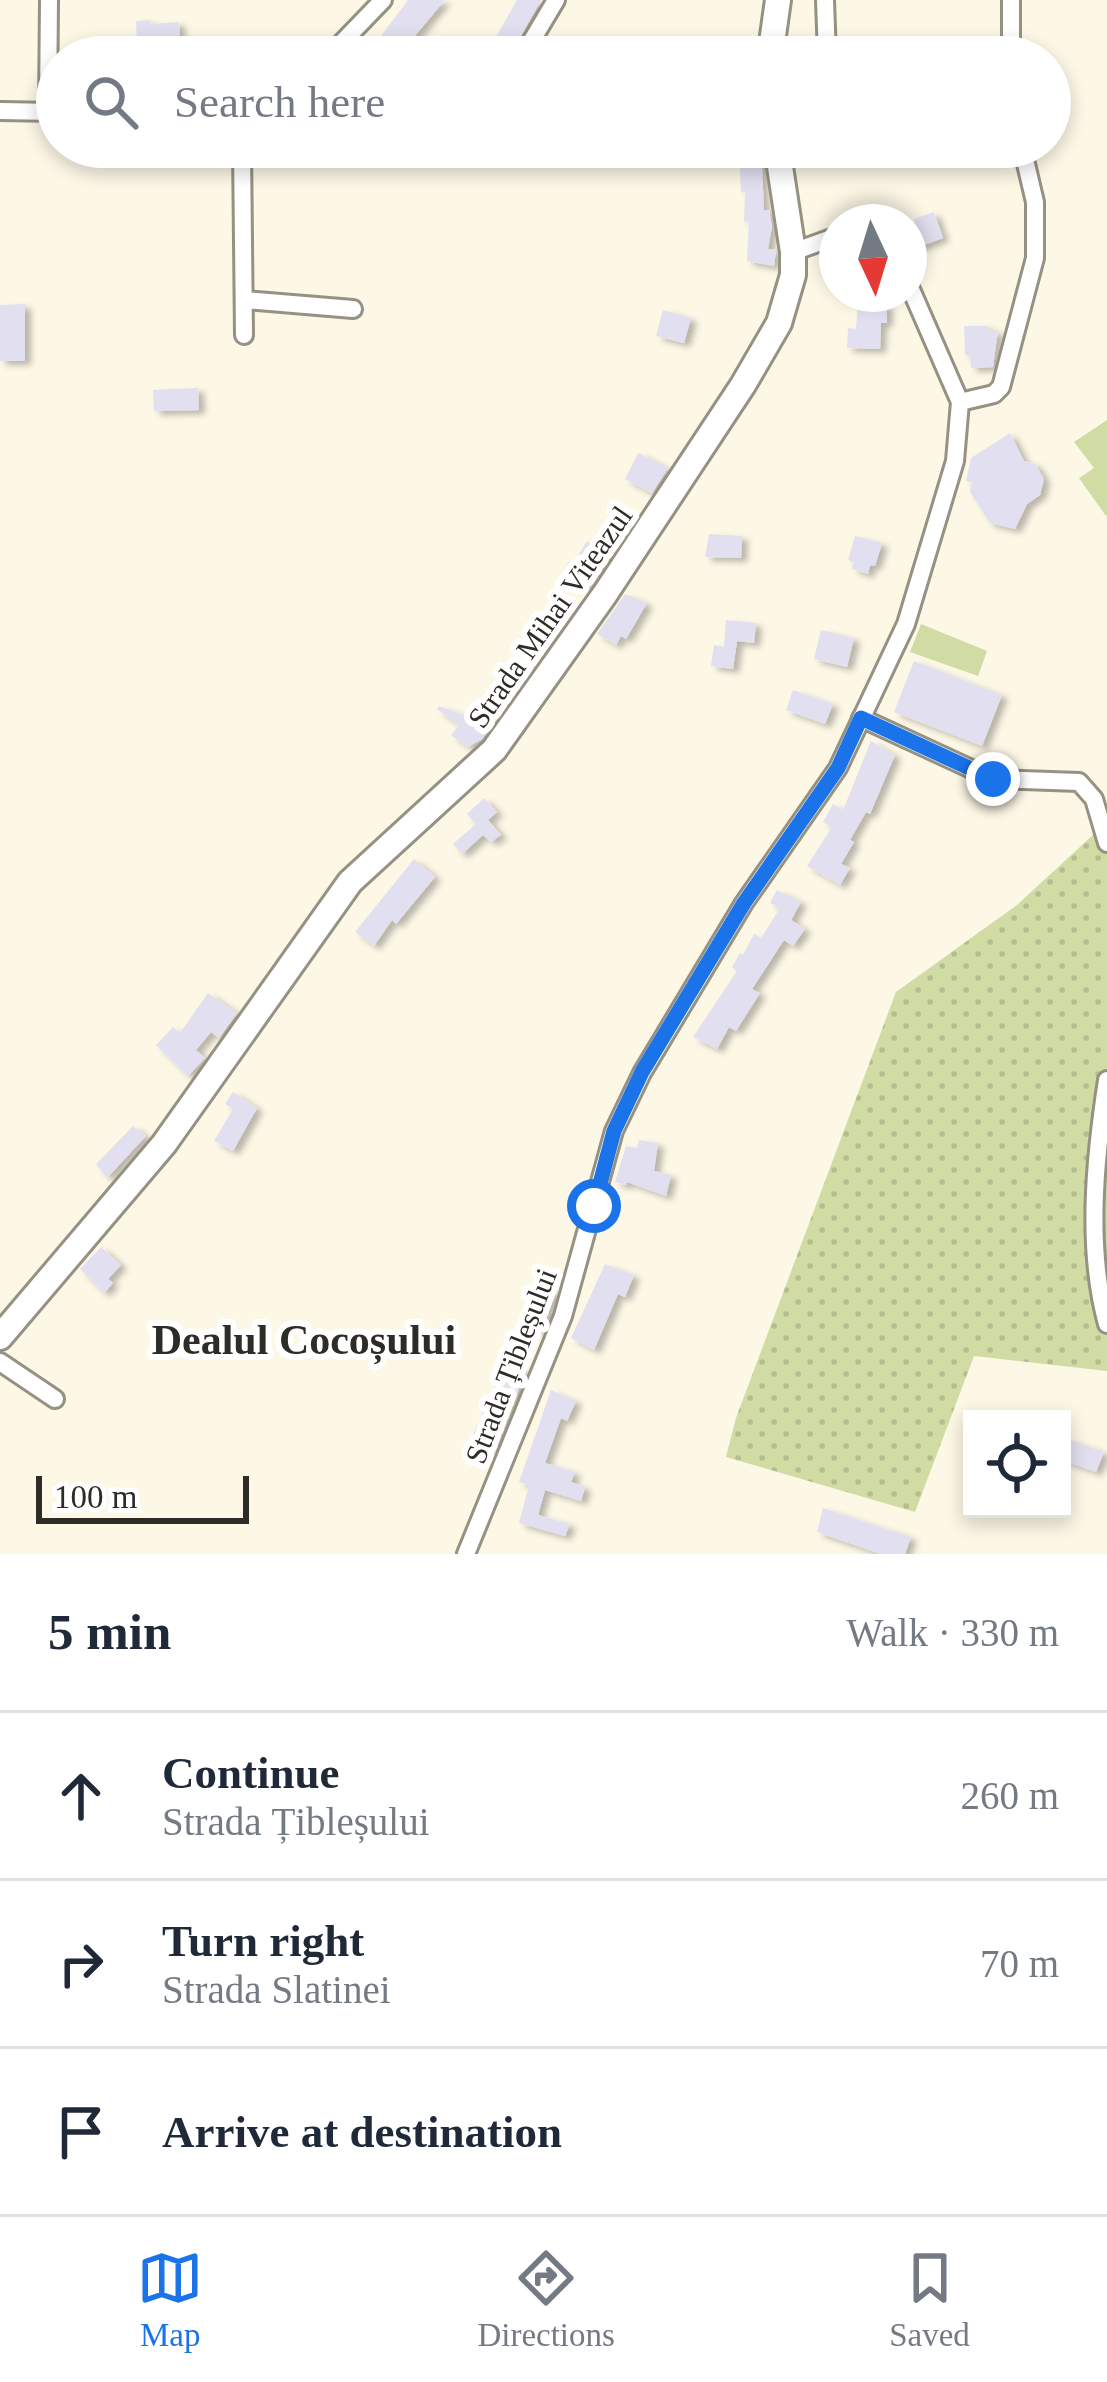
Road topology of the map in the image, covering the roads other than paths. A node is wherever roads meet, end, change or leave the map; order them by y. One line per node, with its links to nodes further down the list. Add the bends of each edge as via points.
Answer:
1 (49, 0): 7 (street)
2 (383, 0): 8 (street)
3 (556, 0): 9 (street)
4 (778, 0): 10 (main road)
5 (825, 0): 11 (street)
6 (1011, 0): 12 (street)
7 (50, 36)
8 (348, 36)
9 (535, 36)
10 (773, 36)
11 (826, 36)
12 (1011, 36)
13 (0, 111): 14 (street)
14 (36, 112)
15 (242, 168): 20 (street)
16 (780, 168): 19 (main road, Strada Mihai Viteazul)
17 (1027, 168): 24 (street, via 1036,258 1006,376 994,394)
18 (819, 243): 19 (street)
19 (794, 252): 29 (main road, Strada Mihai Viteazul, via 788,298 743,385 494,750 350,882 164,1144)
20 (244, 300): 21 (street); 23 (street)
21 (353, 308)
22 (921, 312): 24 (street, Strada Țibleșului)
23 (244, 335)
24 (960, 402): 25 (street, Strada Țibleșului, via 955,460 906,624)
25 (861, 718): 26 (street, via 993,779 1079,782 1094,799); 32 (street, Strada Țibleșului, via 838,768 642,1072 614,1131 570,1294)
26 (1107, 843)
27 (1107, 1080): 28 (street, via 1095,1199)
28 (1107, 1324)
29 (0, 1337)
30 (0, 1362): 31 (street)
31 (55, 1399)
32 (466, 1554)

